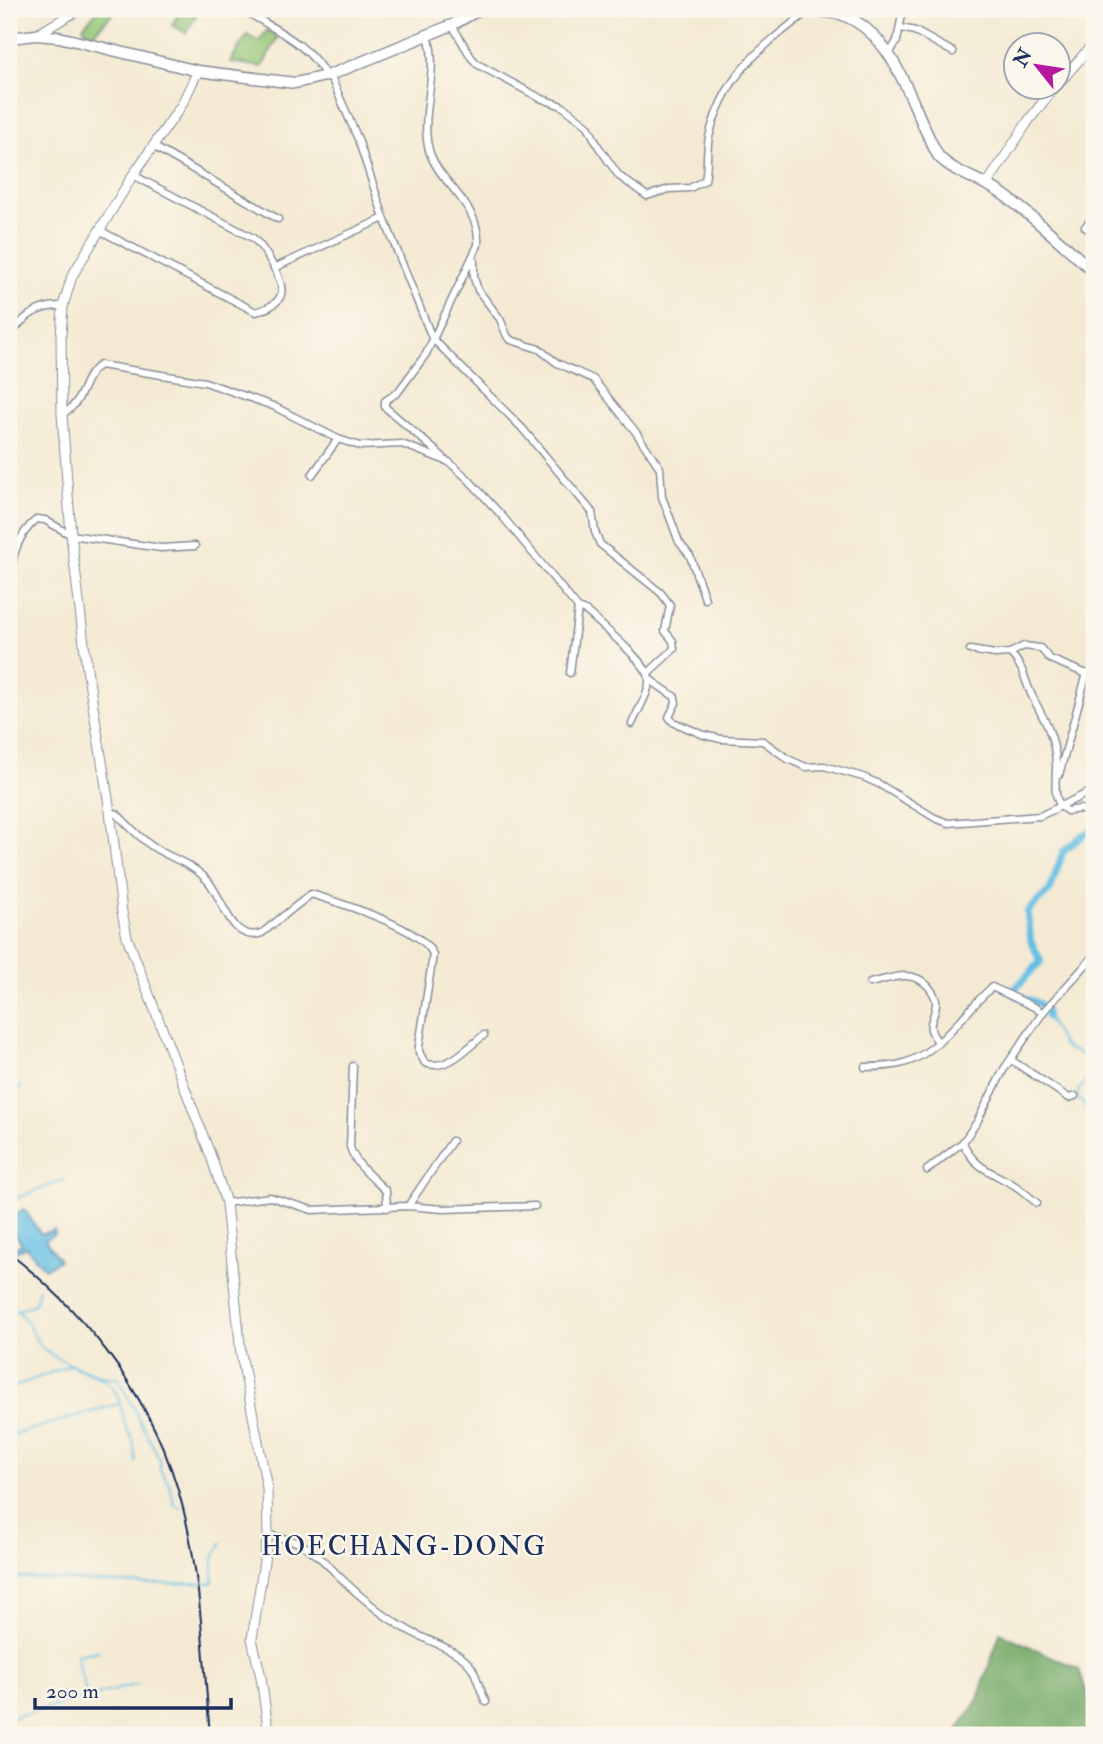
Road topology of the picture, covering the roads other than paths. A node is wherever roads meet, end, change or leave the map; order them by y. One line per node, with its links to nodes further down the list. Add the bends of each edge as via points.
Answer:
1 (80, 9): 9 (main road)
2 (242, 9): 17 (street, via 297,45 321,64)
3 (480, 9): 7 (main road)
4 (794, 9): 6 (main road)
5 (903, 9): 8 (street)
6 (807, 12): 7 (street, via 753,57 726,89 710,134 705,180 690,188 647,195 619,176 588,126 562,106 477,64); 14 (main road, via 831,12 850,19)
7 (452, 25): 10 (main road)
8 (901, 28): 13 (street); 14 (street)
9 (36, 35): 11 (main road); 16 (main road)
10 (428, 36): 17 (main road); 27 (street, via 433,60 427,140 430,154 473,218 479,235)
11 (9, 38)
12 (1094, 43): 15 (main road)
13 (953, 52)
14 (889, 54): 21 (main road, via 939,156)
15 (1072, 68)
16 (198, 71): 17 (main road, via 282,83); 19 (main road)
17 (328, 76): 23 (street, via 358,139)
18 (1043, 102): 21 (main road)
19 (153, 146): 20 (main road); 24 (street)
20 (132, 175): 25 (main road); 28 (street, via 253,238)
21 (987, 184): 29 (main road)
22 (1094, 216): 26 (street, via 1085,227)
23 (384, 218): 28 (street); 32 (street)
24 (278, 219)
25 (99, 230): 28 (street, via 256,312 280,297 282,289); 30 (main road, via 72,276)
26 (1094, 234)
27 (474, 257): 32 (street); 40 (street, via 478,290 507,336 593,379 660,468 668,515 690,556)
28 (274, 268)
29 (1094, 272)
30 (63, 306): 31 (street, via 37,309); 33 (main road)
31 (9, 338)
32 (432, 338): 35 (street, via 426,354 398,392 385,401 385,407); 46 (street, via 522,428 592,512 600,544 670,605 664,631 674,641 674,649)
33 (62, 414): 34 (street, via 74,408 93,369 100,365 215,385 273,406); 37 (main road)
34 (338, 439): 35 (street, via 360,446 402,444); 36 (street)
35 (449, 462): 41 (street, via 503,517)
36 (312, 475)
37 (71, 535): 38 (street, via 161,548); 39 (street, via 37,519 20,537 13,553); 52 (main road)
38 (195, 546)
39 (9, 584)
40 (705, 599)
41 (578, 608): 44 (street); 46 (street, via 633,654)
42 (970, 650): 43 (street)
43 (1010, 653): 45 (street, via 1024,646 1040,648 1050,659); 49 (street, via 1049,724)
44 (570, 673)
45 (1087, 673): 47 (street); 49 (street)
46 (648, 676): 48 (street); 51 (street, via 675,697 669,717 686,729 721,739 763,741 806,767 824,766 879,784 935,818 948,822 1040,816)
47 (1094, 677)
48 (632, 724)
49 (1056, 783): 51 (street)
50 (1094, 790): 51 (street)
51 (1060, 807): 53 (street)
52 (110, 811): 57 (street, via 153,847 196,870 244,933 262,933 310,894 421,938 433,955 420,1038 419,1052 425,1063 443,1065); 66 (main road, via 127,937)
53 (1094, 813)
54 (1094, 956): 56 (street)
55 (870, 983): 58 (street, via 892,976 921,979 934,993 929,1026)
56 (1044, 1011): 58 (street, via 992,987); 59 (street)
57 (484, 1035)
58 (938, 1042): 61 (street, via 911,1061)
59 (1011, 1060): 62 (street, via 1069,1098); 64 (street)
60 (353, 1066): 70 (street, via 350,1147 370,1178 386,1191)
61 (865, 1067)
62 (1075, 1096)
63 (452, 1141): 68 (street)
64 (963, 1142): 65 (street); 67 (street, via 975,1163)
65 (928, 1170)
66 (226, 1203): 70 (street, via 270,1197 312,1210); 71 (main road, via 241,1354 267,1488)
67 (1037, 1203)
68 (408, 1206): 69 (street); 70 (street)
69 (535, 1206)
70 (387, 1208)
71 (268, 1535): 72 (street, via 299,1543 387,1617 466,1662); 73 (main road, via 252,1639)
72 (486, 1702)
73 (269, 1735)

